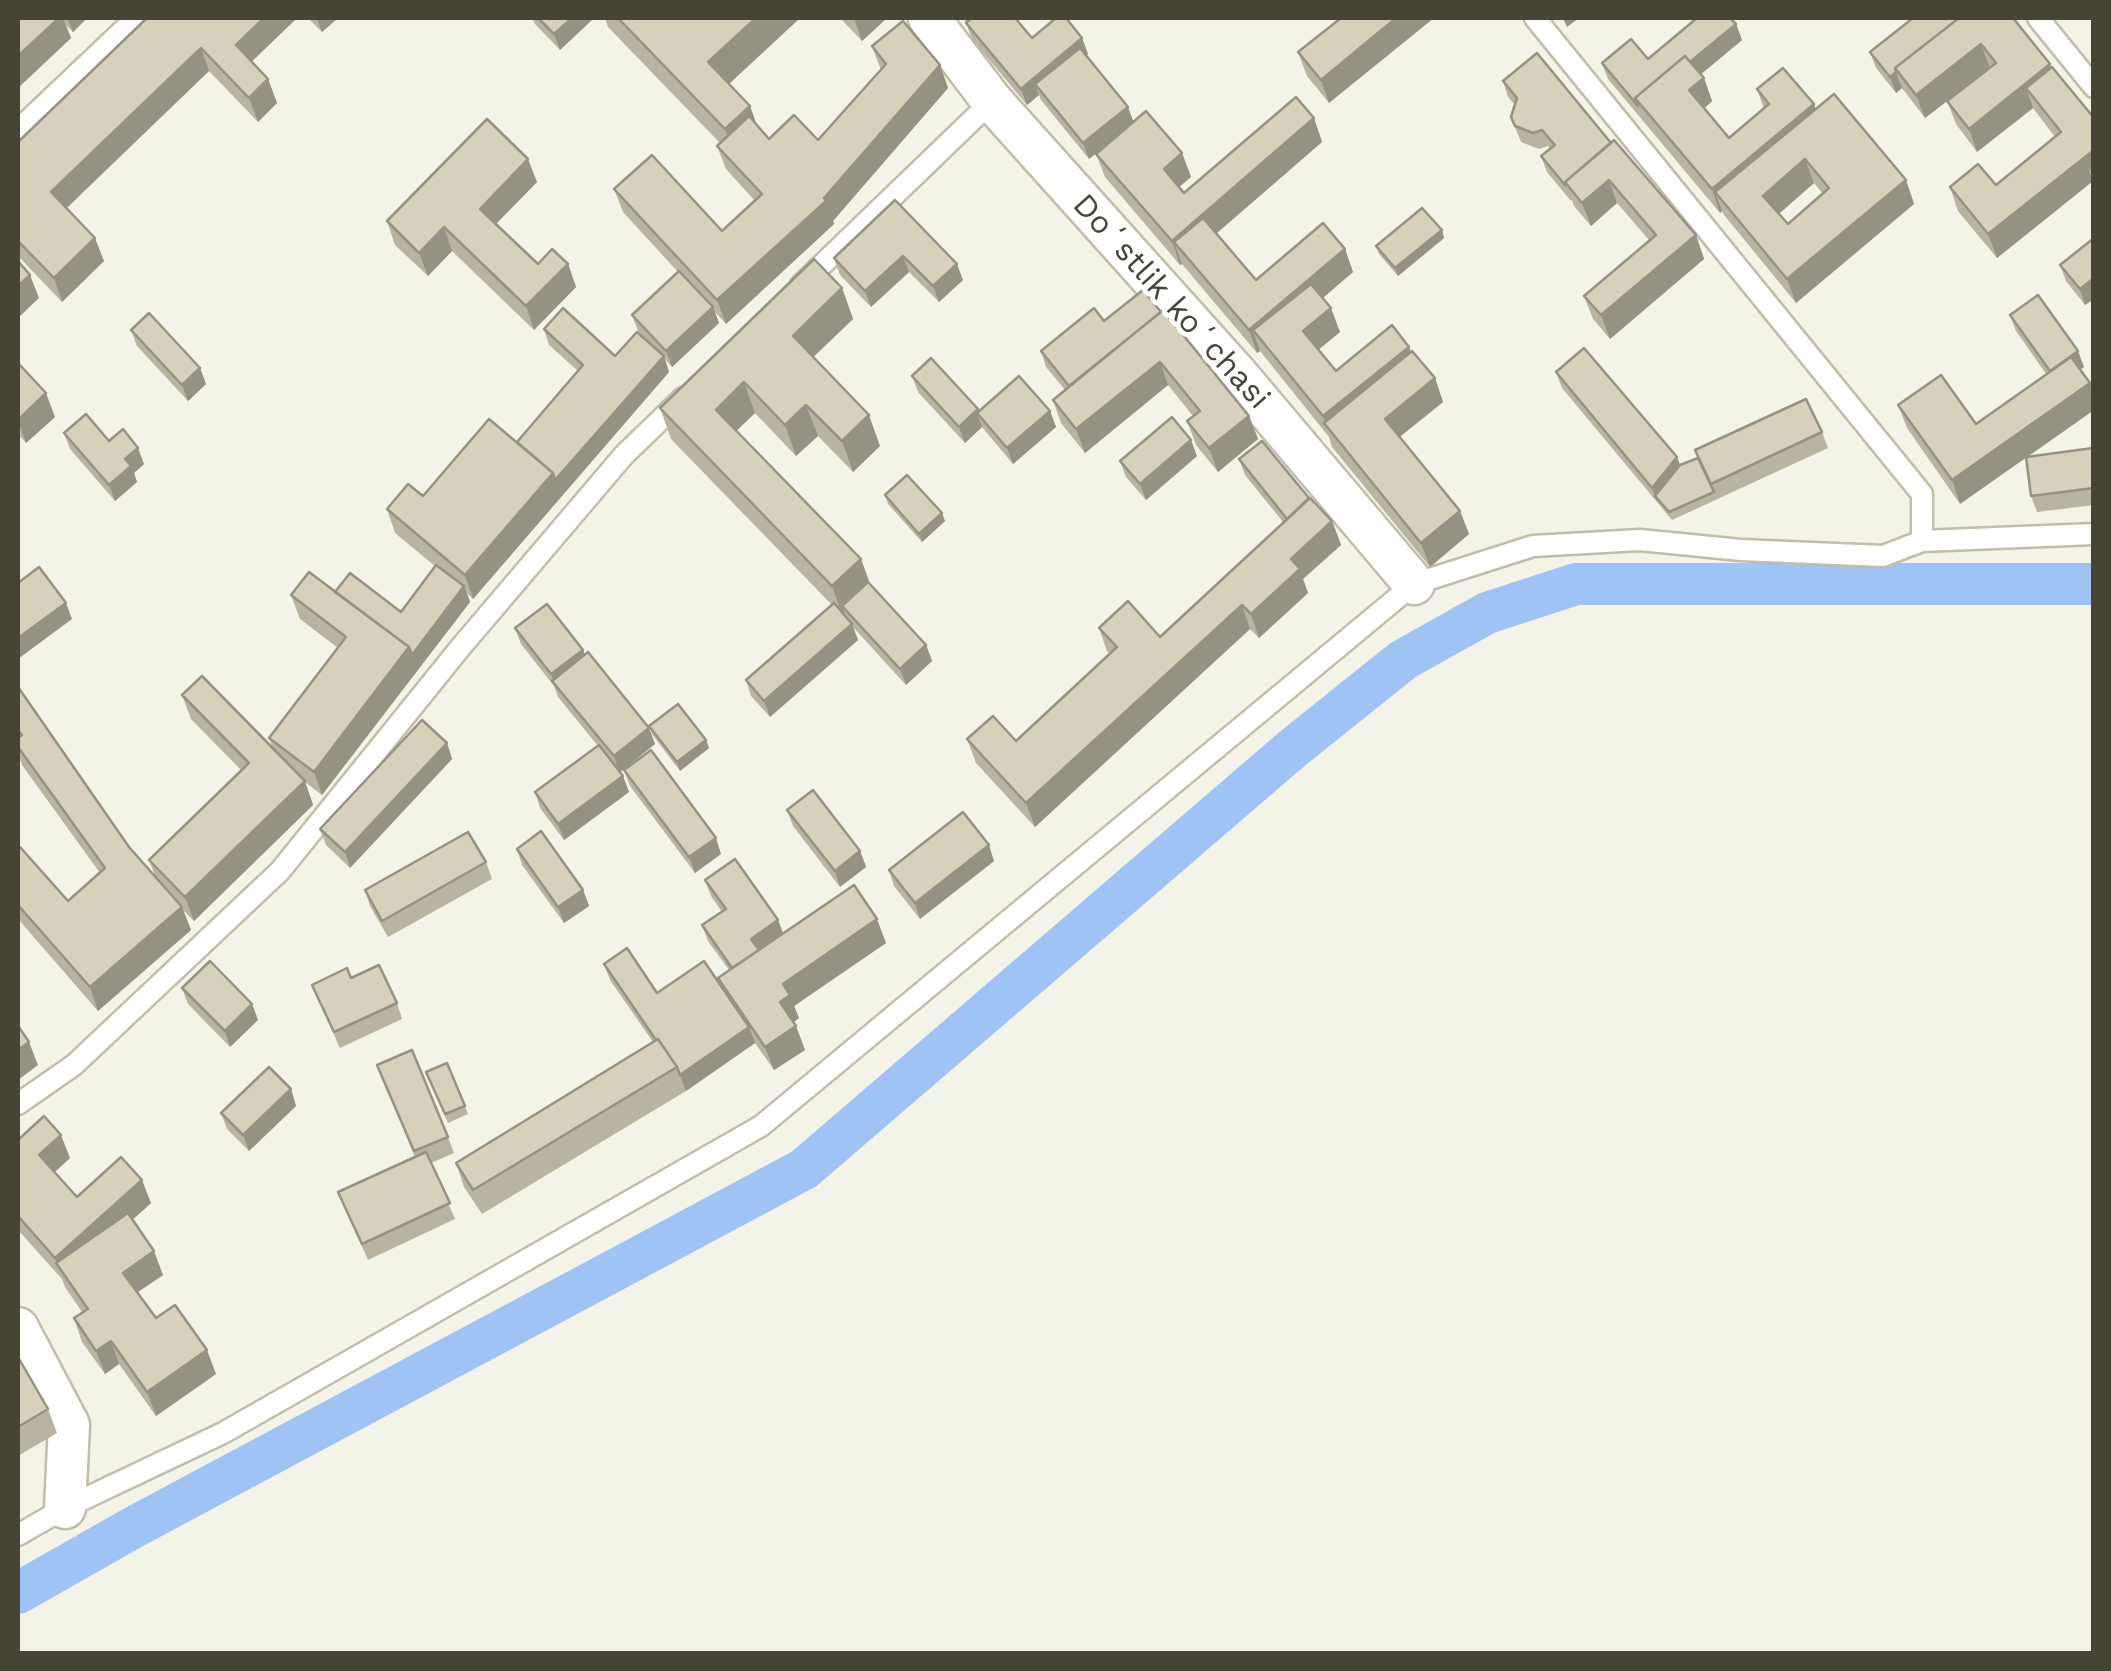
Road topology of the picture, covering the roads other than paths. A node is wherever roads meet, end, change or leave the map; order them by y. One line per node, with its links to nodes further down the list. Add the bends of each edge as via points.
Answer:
1 (136, 18): 7 (lane)
2 (929, 18): 6 (street, Doʻstlik koʻchasi)
3 (1536, 18): 11 (lane, via 1922,494)
4 (2038, 18): 5 (lane)
5 (2094, 88)
6 (992, 100): 8 (lane); 12 (street, Doʻstlik koʻchasi, via 1236,372)
7 (18, 130)
8 (780, 305)
9 (695, 387): 13 (lane, via 624,455 280,871 74,1065)
10 (2094, 534): 11 (lane)
11 (1922, 541): 12 (lane, via 1884,556 1640,540 1532,546)
12 (1414, 584): 15 (lane, via 761,1126 222,1433)
13 (18, 1104)
14 (18, 1328): 15 (street, via 68,1425)
15 (65, 1508): 16 (lane)
16 (18, 1534)

